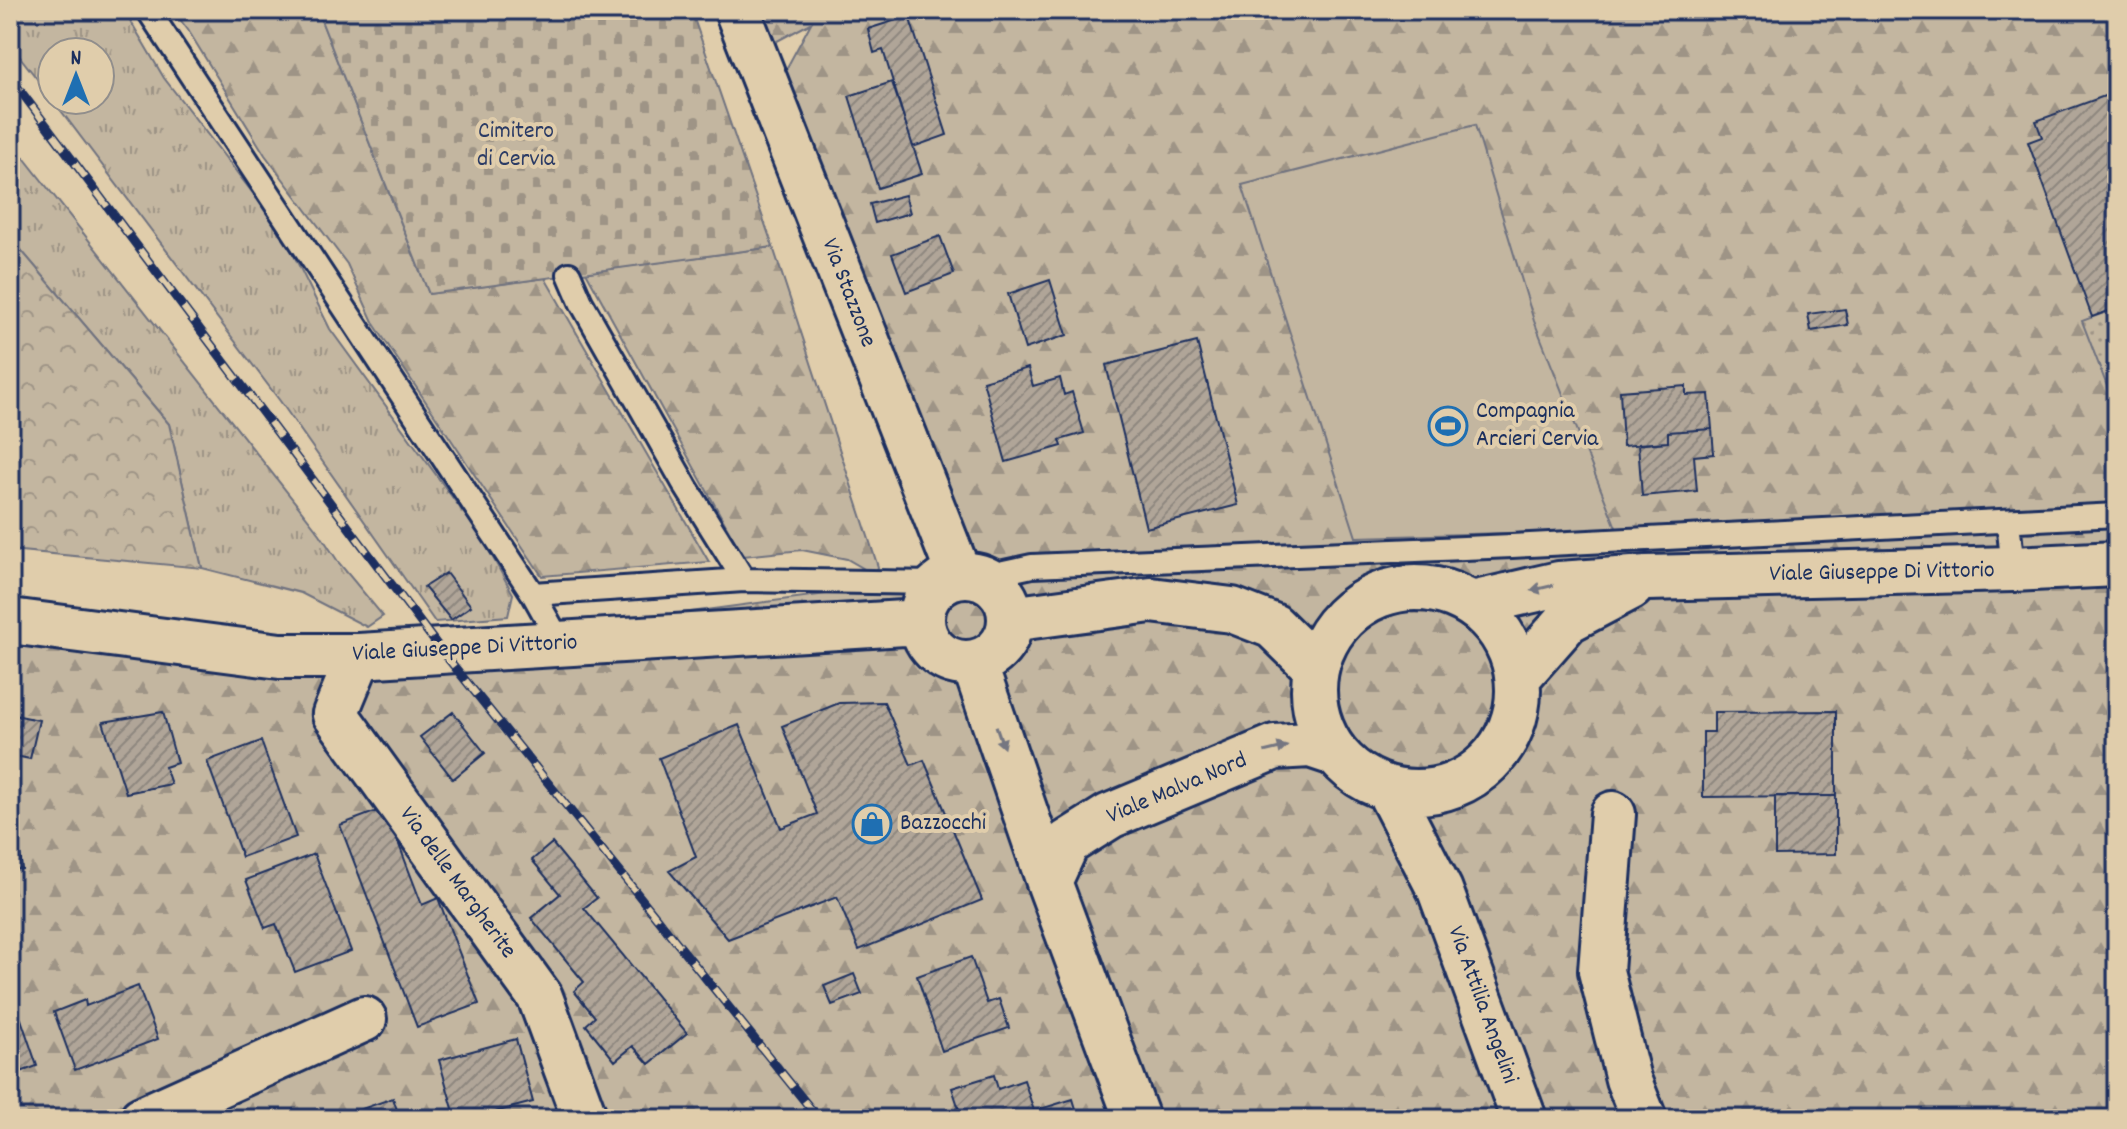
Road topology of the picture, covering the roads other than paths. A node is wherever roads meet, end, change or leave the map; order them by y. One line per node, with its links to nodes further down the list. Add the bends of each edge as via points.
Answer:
1 (148, 10): 11 (lane)
2 (737, 10): 9 (street, Via Stazzone)
3 (569, 274): 10 (lane, via 686,487)
4 (2117, 515): 5 (lane)
5 (2008, 521): 7 (lane); 9 (lane, via 1032,566)
6 (2117, 564): 7 (street, Viale Giuseppe Di Vittorio)
7 (2013, 569): 8 (street, Viale Giuseppe Di Vittorio)
8 (1647, 578): 13 (street, Viale Giuseppe Di Vittorio, one-way to 13, via 1559,584); 22 (street, Viale Giuseppe Di Vittorio, via 1568,620)
9 (960, 579): 10 (lane); 14 (street, via 993,584 1009,606); 16 (street, via 929,594)
10 (744, 580): 11 (lane)
11 (533, 594): 18 (lane)
12 (1361, 603): 13 (street, via 1388,591 1417,587); 17 (street); 21 (street, via 1340,620)
13 (1472, 604): 22 (street, via 1495,623)
14 (1010, 619): 17 (street, via 1151,600 1232,610); 20 (street, via 1000,648)
15 (10, 621): 19 (street, Viale Giuseppe Di Vittorio, via 280,656)
16 (921, 622): 18 (street, Viale Giuseppe Di Vittorio); 20 (street, via 933,650 945,659)
17 (1273, 626): 21 (street)
18 (561, 644): 19 (street, Viale Giuseppe Di Vittorio)
19 (359, 656): 31 (street, Via delle Margherite, via 335,714 540,997)
20 (974, 663): 27 (street, one-way to 27)
21 (1315, 667): 23 (street, via 1313,697)
22 (1518, 677): 24 (street, via 1517,712 1504,744 1482,769)
23 (1334, 753): 25 (street, via 1358,775); 27 (street, Viale Malva Nord, one-way to 23, via 1067,843 1110,816 1275,747 1310,745)
24 (1453, 787): 25 (street, via 1421,793); 28 (street, Via Attilia Angelini, via 1441,839)
25 (1388, 789): 28 (street, Via Attilia Angelini)
26 (1613, 814): 34 (street, via 1601,971 1628,1079)
27 (1049, 882): 32 (street)
28 (1440, 890): 33 (street, Via Attilia Angelini)
29 (364, 1019): 30 (street)
30 (142, 1119)
31 (585, 1119)
32 (1137, 1119)
33 (1524, 1119)
34 (1644, 1119)

